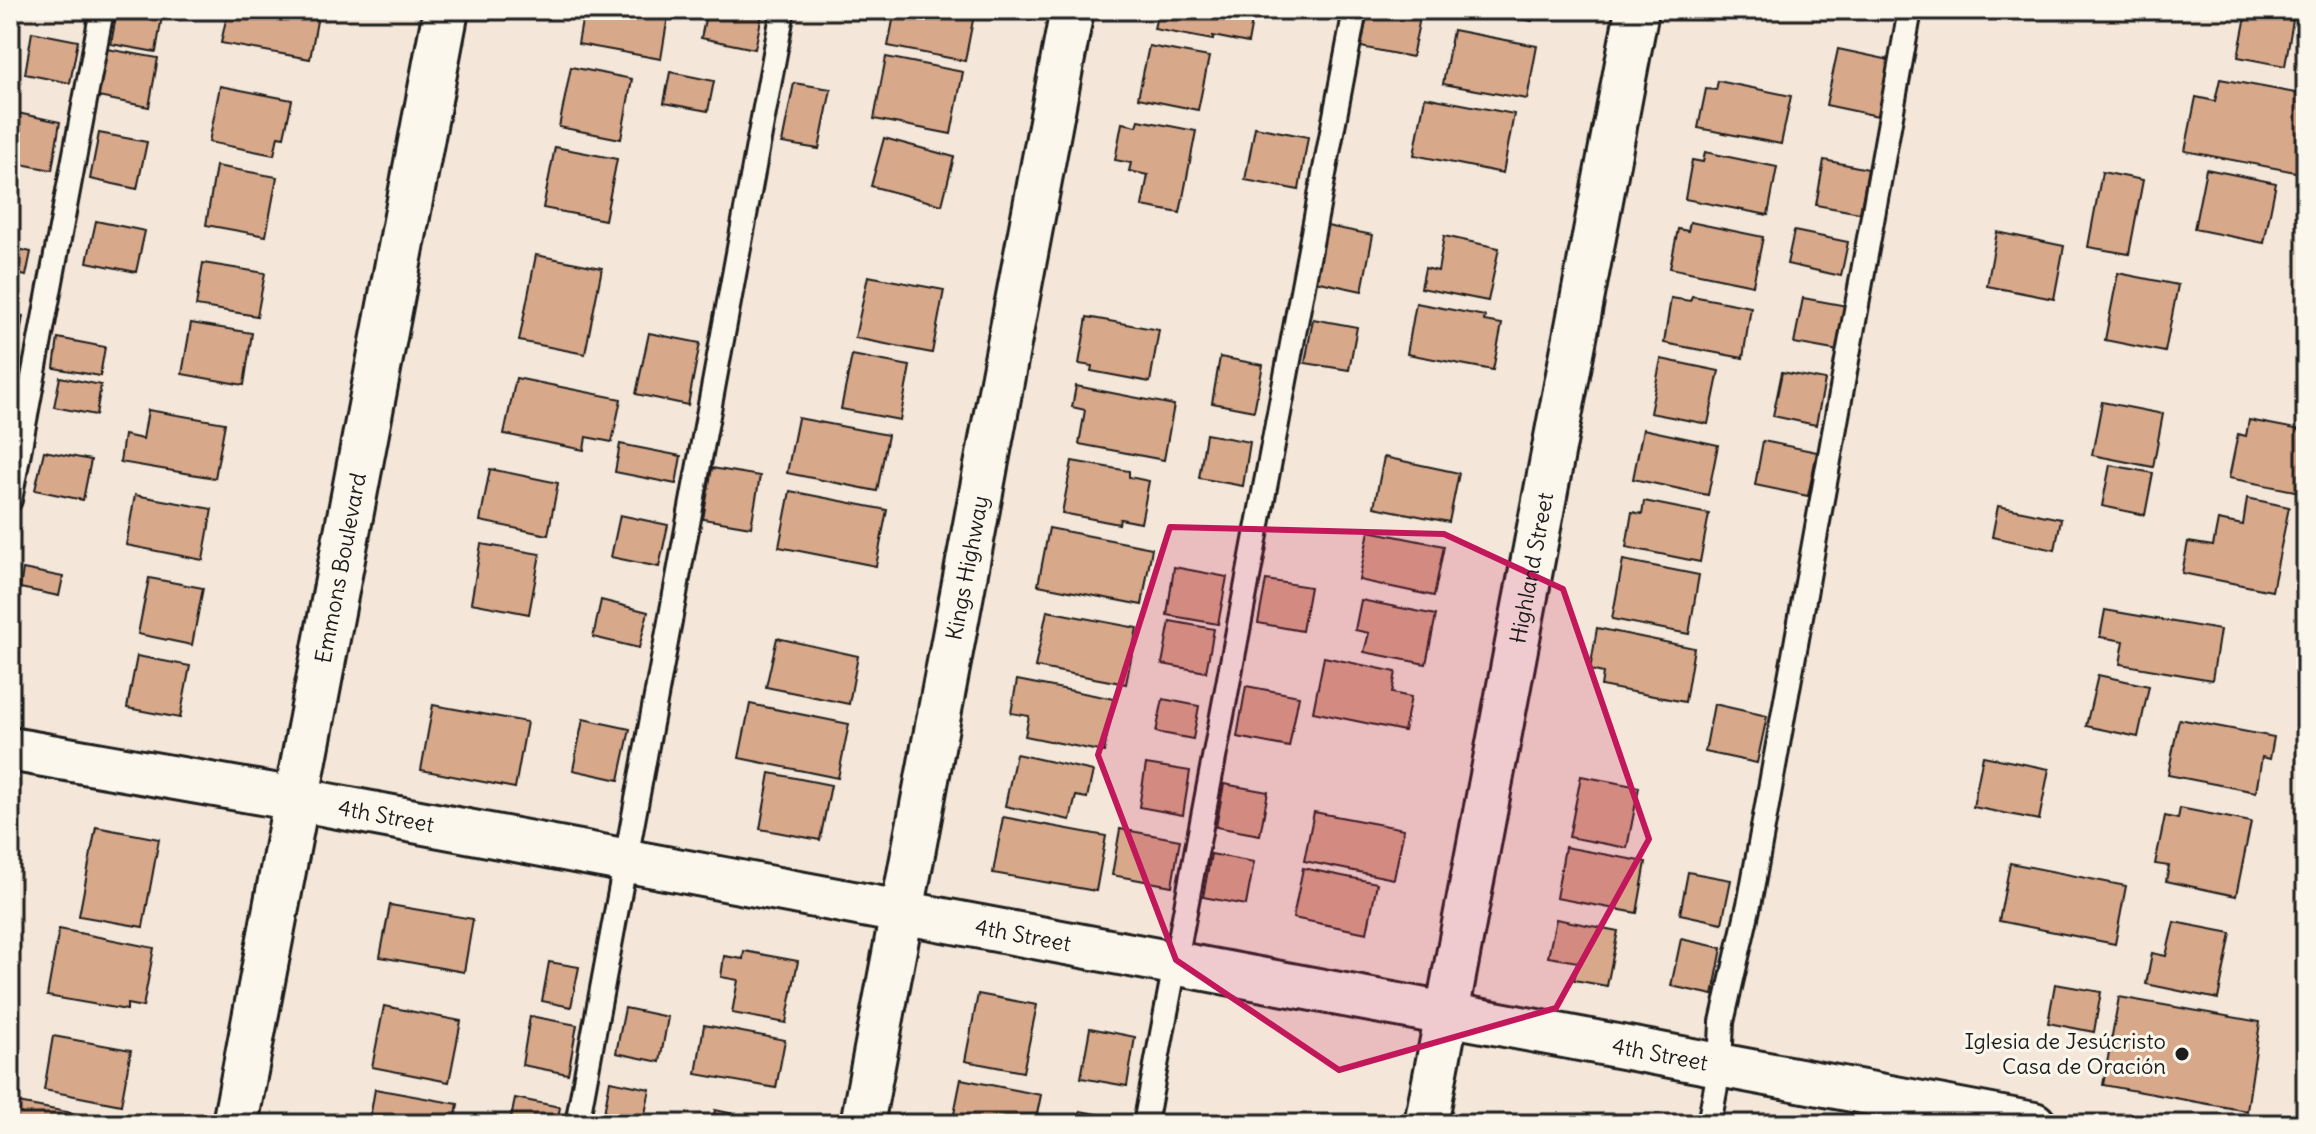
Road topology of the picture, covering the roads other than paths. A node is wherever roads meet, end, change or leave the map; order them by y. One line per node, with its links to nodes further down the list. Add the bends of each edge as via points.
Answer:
1 (102, 10): 8 (lane)
2 (446, 10): 10 (street, Emmons Boulevard)
3 (783, 10): 11 (lane)
4 (1072, 10): 12 (street, Kings Highway)
5 (1355, 10): 13 (lane)
6 (1637, 10): 14 (street, Highland Street)
7 (1910, 10): 15 (lane, via 1750,900 1722,1022)
8 (10, 500)
9 (10, 749): 10 (street, 4th Street)
10 (296, 799): 11 (street, 4th Street); 16 (street, Emmons Boulevard)
11 (624, 863): 12 (street, 4th Street); 17 (lane)
12 (902, 914): 13 (street, 4th Street); 18 (street, Kings Highway)
13 (1176, 965): 14 (street, 4th Street); 19 (lane)
14 (1447, 1014): 15 (street, 4th Street); 20 (street, Highland Street)
15 (1720, 1065): 21 (lane); 22 (street, 4th Street)
16 (235, 1124)
17 (577, 1124)
18 (862, 1124)
19 (1145, 1124)
20 (1426, 1124)
21 (1709, 1124)
22 (2034, 1124)

